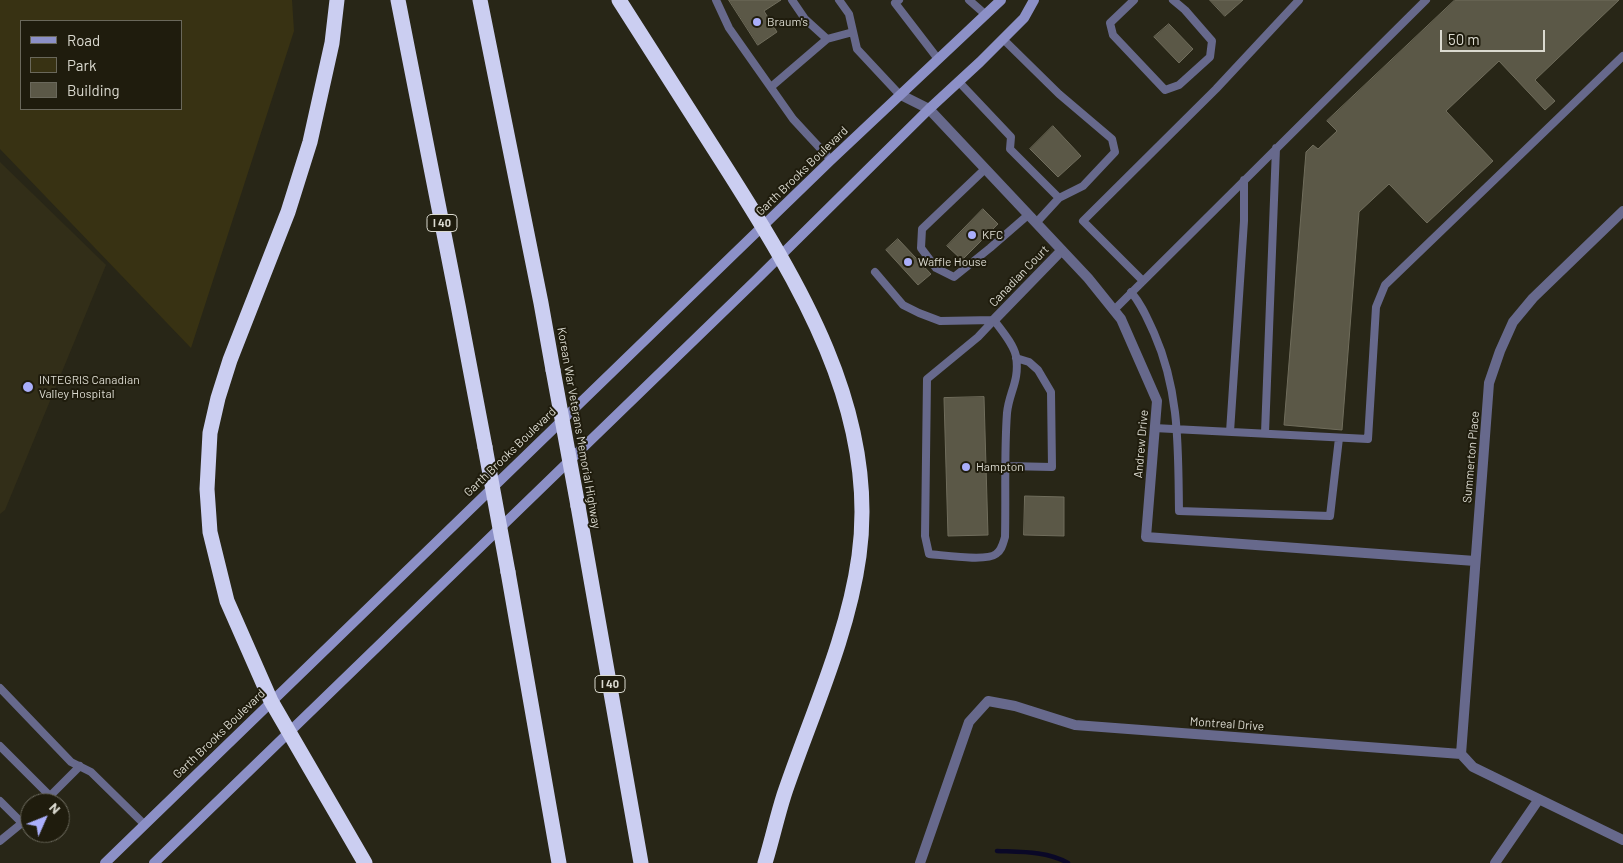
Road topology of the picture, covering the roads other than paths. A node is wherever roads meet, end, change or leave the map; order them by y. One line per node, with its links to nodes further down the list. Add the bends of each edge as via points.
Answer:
1 (337, 0): 51 (highway, via 332,43 310,142 288,212 230,360 210,433 207,489 210,532 218,567 227,601)
2 (398, 0): 68 (highway, I 40, bridge, via 508,572)
3 (480, 0): 69 (highway, Korean War Veterans Memorial Highway / I 40, bridge, via 542,303)
4 (619, 0): 34 (highway)
5 (716, 0): 23 (lane, via 729,28)
6 (792, 0): 18 (lane, via 805,19)
7 (839, 0): 17 (lane, via 849,14)
8 (899, 0): 21 (lane, via 895,3)
9 (969, 0): 16 (lane)
10 (1001, 0): 16 (street, Garth Brooks Boulevard)
11 (1034, 0): 19 (street, via 1024,18)
12 (1173, 0): 15 (lane, via 1212,41 1210,57 1179,85 1164,90 1113,35 1110,23)
13 (1299, 0): 38 (lane, via 1216,89 1083,221)
14 (1426, 0): 26 (lane)
15 (1130, 1)
16 (986, 15): 21 (street, Garth Brooks Boulevard)
17 (853, 32): 18 (lane); 24 (lane, via 857,48)
18 (827, 39): 23 (lane)
19 (1004, 39): 22 (street); 30 (lane, via 1059,94 1112,139 1115,152 1083,186)
20 (1623, 56): 47 (lane, via 1385,285 1376,307 1368,439)
21 (938, 59): 24 (street, Garth Brooks Boulevard)
22 (959, 82): 25 (street); 30 (lane, via 1011,138 1010,149)
23 (771, 87): 27 (lane, via 794,119)
24 (899, 94): 25 (street, Andrew Drive); 27 (street, Garth Brooks Boulevard)
25 (929, 109): 28 (street, Andrew Drive); 36 (street)
26 (1276, 148): 29 (lane); 46 (lane)
27 (831, 160): 34 (street, Garth Brooks Boulevard)
28 (985, 170): 32 (street, Andrew Drive); 32 (lane, via 922,230 921,248 936,268 954,277)
29 (1244, 180): 38 (lane); 45 (lane)
30 (1059, 198): 33 (lane)
31 (1623, 211): 49 (street, Summerton Place, via 1533,298 1513,322 1500,351 1489,383)
32 (1028, 215): 33 (street, Andrew Drive)
33 (1036, 223): 35 (street, Andrew Drive)
34 (763, 226): 36 (highway); 51 (street, Garth Brooks Boulevard)
35 (1061, 251): 40 (street, Andrew Drive); 41 (street, Canadian Court)
36 (780, 257): 52 (street); 70 (highway, via 834,365 850,414 860,461 862,512 859,557 848,606)
37 (876, 272): 41 (lane, via 903,305 919,313 940,321)
38 (1143, 281): 39 (lane)
39 (1131, 292): 40 (lane); 44 (lane, via 1141,305 1163,354 1172,383)
40 (1114, 310): 43 (street, Andrew Drive, via 1157,401)
41 (994, 320): 42 (lane); 48 (lane, via 927,379 925,536 929,554 995,556 1005,537)
42 (1016, 358): 48 (lane, via 1016,384 1007,411); 48 (lane, via 1029,362 1038,370 1051,392 1052,467)
43 (1154, 428): 44 (lane); 49 (street, Andrew Drive, via 1146,537)
44 (1178, 429): 45 (lane); 47 (lane, via 1179,511 1330,516)
45 (1230, 432): 46 (lane)
46 (1265, 434): 47 (lane)
47 (1339, 438)
48 (1006, 466)
49 (1475, 561): 54 (street, Summerton Place)
50 (0, 688): 55 (lane, via 71,762)
51 (272, 700): 52 (highway); 61 (street, Garth Brooks Boulevard)
52 (289, 732): 66 (street); 67 (highway)
53 (0, 746): 56 (lane)
54 (1461, 754): 58 (street, via 1473,767); 71 (street, Montreal Drive, via 1075,725 988,701 969,722)
55 (80, 766): 57 (lane); 61 (lane, via 91,772)
56 (47, 793)
57 (53, 793)
58 (1539, 799): 63 (street); 72 (street)
59 (0, 800): 60 (lane)
60 (20, 821)
61 (144, 824): 65 (street, Garth Brooks Boulevard)
62 (20, 825): 64 (lane)
63 (1623, 840)
64 (0, 841)
65 (105, 863)
66 (154, 863)
67 (365, 863)
68 (559, 863)
69 (641, 863)
70 (765, 863)
71 (920, 863)
72 (1495, 863)

